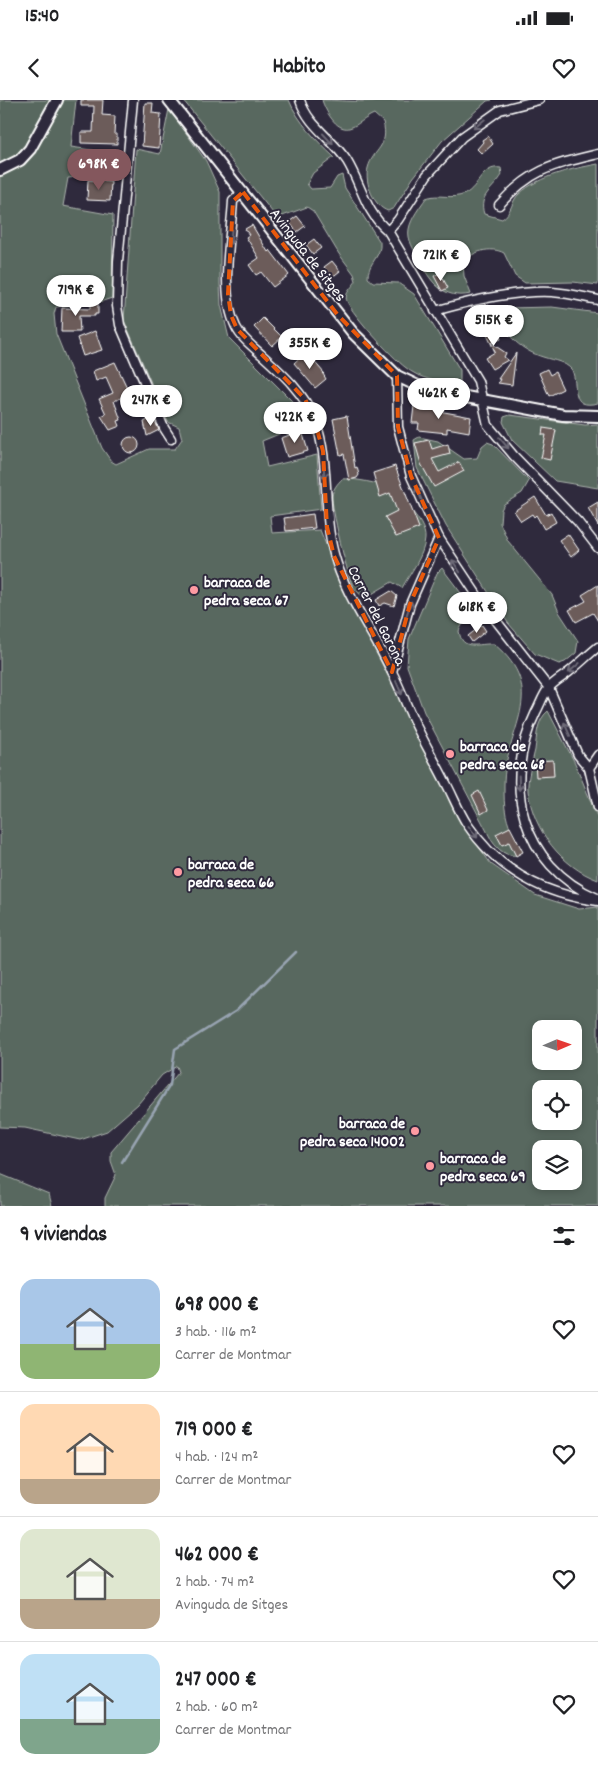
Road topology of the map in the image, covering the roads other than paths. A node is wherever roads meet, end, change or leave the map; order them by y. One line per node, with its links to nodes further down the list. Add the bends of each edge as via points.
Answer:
1 (57, 100): 7 (street, via 30,149 20,160)
2 (133, 100): 16 (street, via 117,306 120,325)
3 (169, 100): 8 (street, Avinguda de Sitges)
4 (300, 100): 10 (street, one-way to 10, via 311,122 346,160 372,216)
5 (539, 100): 10 (street, one-way to 10, via 500,110 462,137 427,175)
6 (598, 154): 9 (street, via 537,172 524,180)
7 (0, 170)
8 (243, 192): 13 (street, Avinguda de Sitges, via 337,314); 20 (street, Carrer del Garona, one-way to 20, via 233,201 228,294 231,315 237,329 305,399 323,451 327,527 334,556 345,584)
9 (500, 205)
10 (388, 231): 12 (street)
11 (598, 300): 12 (street, via 551,292 521,294)
12 (435, 311): 14 (street, via 478,381)
13 (397, 376): 14 (street, Avinguda de Sitges, via 420,388); 17 (street, one-way to 13, via 411,476 398,427)
14 (484, 400): 15 (street, Avinguda de Sitges, via 563,415); 18 (street, one-way to 18, via 488,425)
15 (598, 416)
16 (171, 439)
17 (439, 538): 20 (street, one-way to 17, via 410,604); 21 (street, one-way to 17, via 483,604)
18 (598, 548)
19 (598, 647): 21 (street, one-way to 21)
20 (392, 672): 25 (street, Carrer del Garona, one-way to 25, via 466,823 482,844 508,869 530,882 571,898)
21 (548, 688): 23 (street, one-way to 21, via 578,755); 25 (street, one-way to 25, via 528,729 521,753 519,784 523,819 539,849 561,878)
22 (598, 755): 23 (street)
23 (589, 768): 24 (street)
24 (598, 807)
25 (598, 900)

